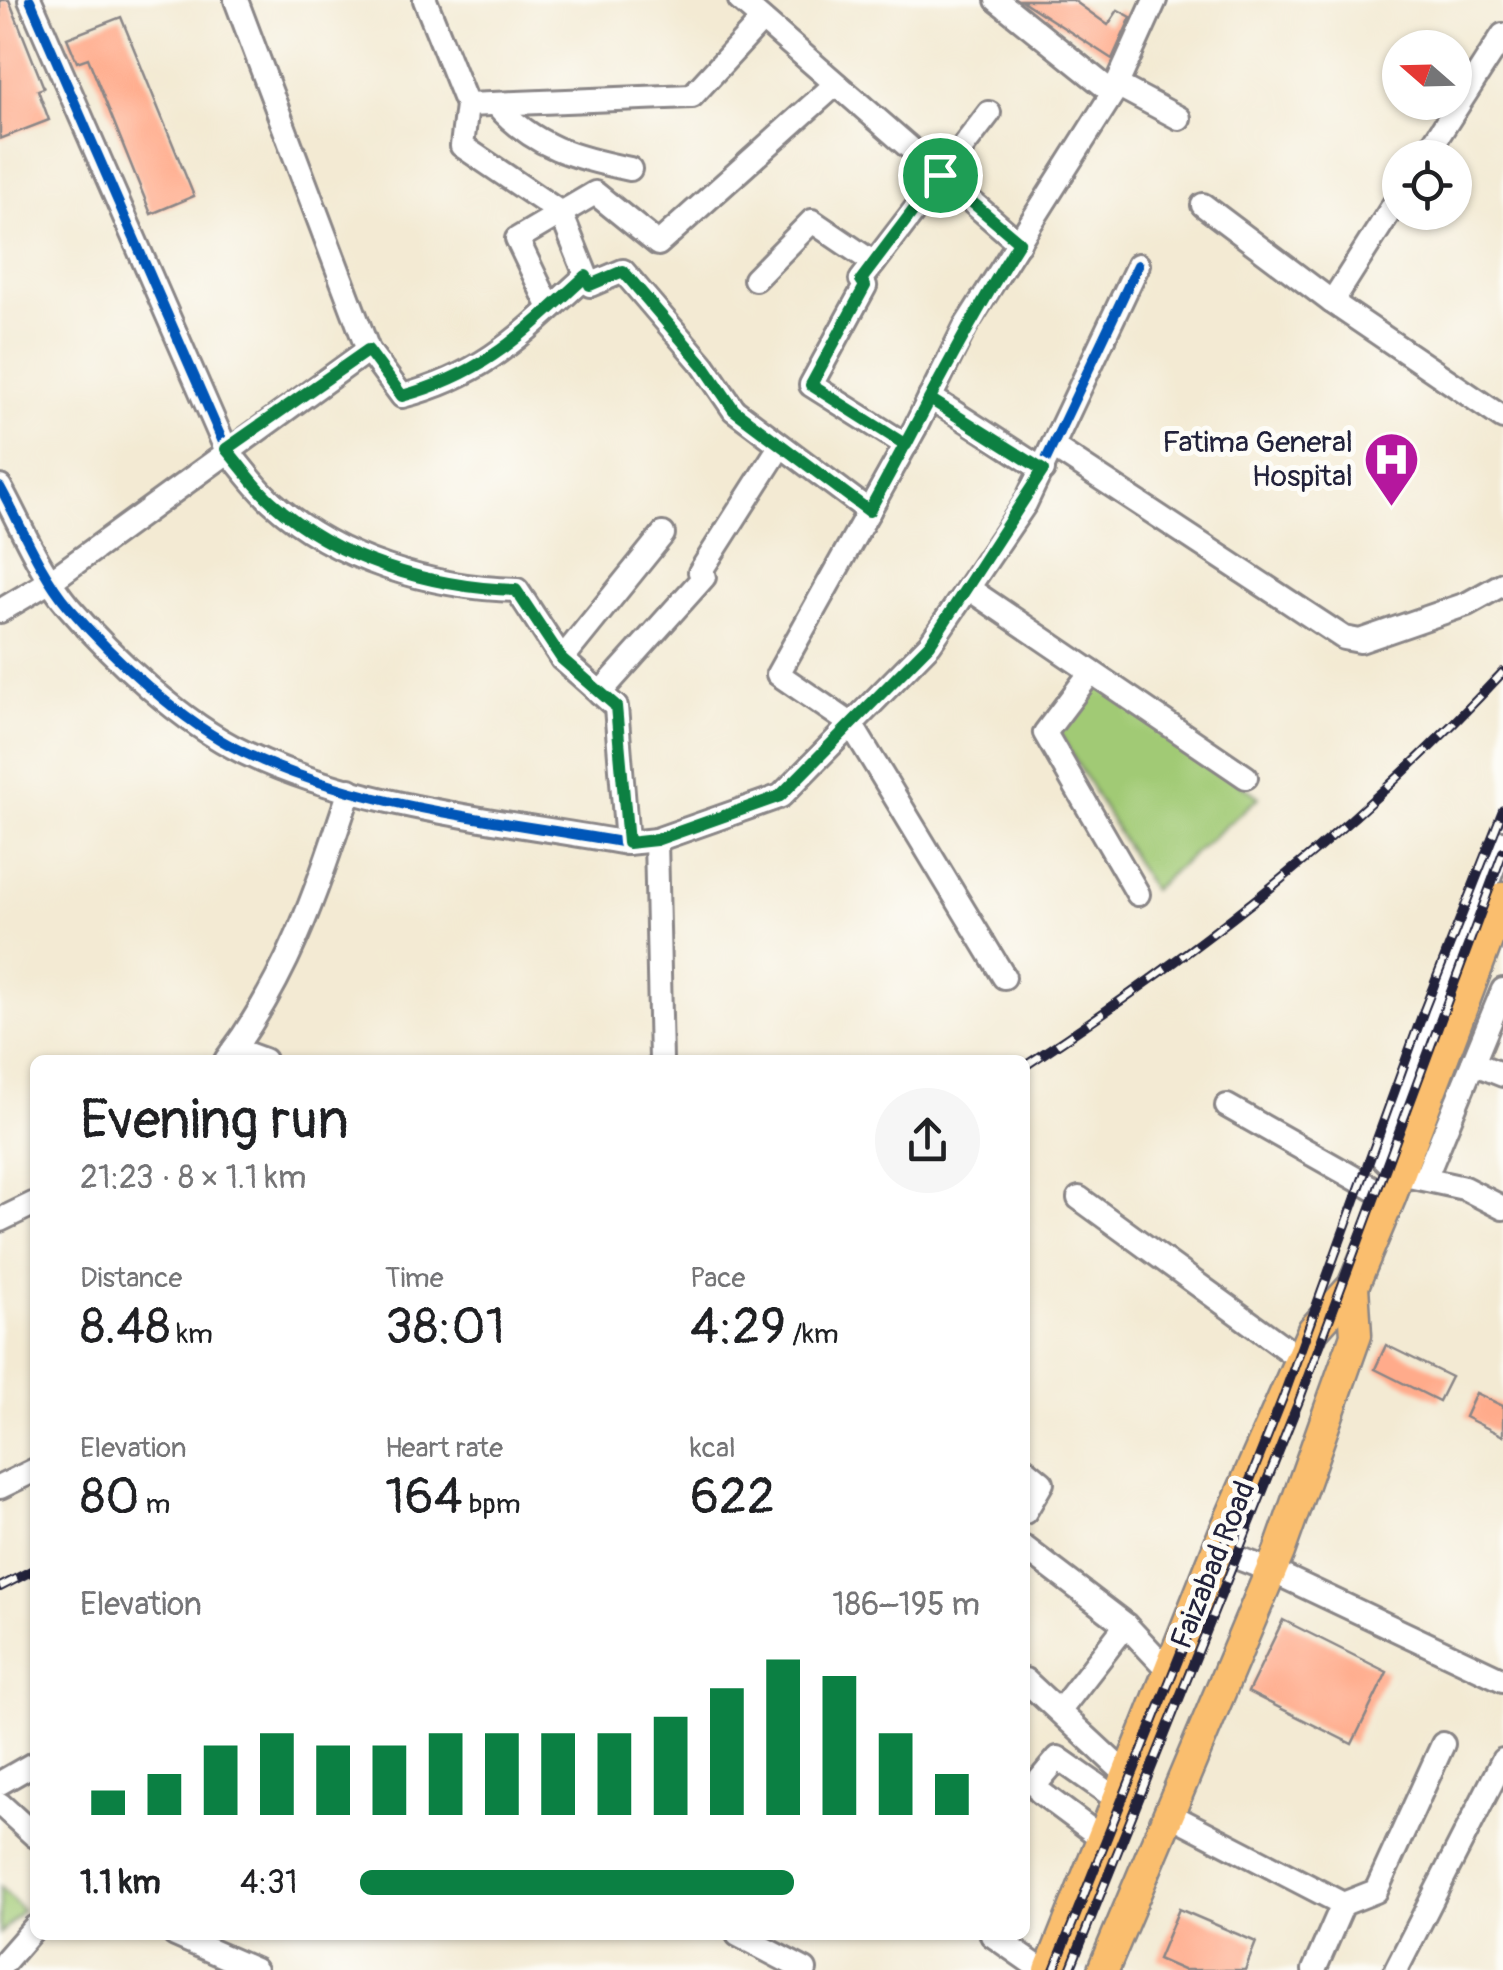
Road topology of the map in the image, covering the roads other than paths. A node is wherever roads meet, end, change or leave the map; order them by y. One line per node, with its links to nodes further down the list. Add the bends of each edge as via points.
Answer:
1 (30, 0): 34 (street)
2 (236, 0): 28 (street)
3 (740, 0): 7 (street)
4 (997, 0): 10 (street)
5 (1154, 0): 10 (street)
6 (431, 2): 12 (street)
7 (762, 20): 9 (street); 11 (street, via 692,96)
8 (1503, 35): 15 (street)
9 (836, 84): 17 (street); 19 (street, via 658,244 595,193)
10 (1115, 89): 14 (street); 21 (street)
11 (496, 104): 12 (street); 16 (street, via 520,132)
12 (466, 105): 19 (street, via 462,146)
13 (989, 112): 17 (street)
14 (1178, 118)
15 (1436, 140)
16 (630, 169)
17 (940, 175): 21 (street); 22 (street)
18 (1202, 205): 26 (street)
19 (561, 212): 24 (street); 27 (street, via 518,239)
20 (1382, 223): 26 (street)
21 (1019, 242): 29 (street)
22 (874, 264): 25 (street, via 812,221); 31 (street, via 811,385)
23 (1138, 266): 33 (street)
24 (586, 276): 27 (street); 32 (street, via 590,285 623,271 734,410)
25 (755, 279)
26 (1332, 302): 30 (street)
27 (550, 308): 28 (street, via 480,368 402,396)
28 (368, 350): 34 (street)
29 (930, 398): 31 (street); 35 (street)
30 (1503, 418)
31 (906, 445): 37 (street)
32 (779, 448): 37 (street); 45 (street, via 700,572 704,577)
33 (1055, 448): 35 (street); 40 (street, via 1344,638 1360,642)
34 (226, 449): 39 (street); 43 (street, via 272,502 328,540 396,571 474,589 516,590)
35 (1043, 470): 41 (street)
36 (0, 488): 39 (street)
37 (869, 511): 46 (street, via 778,674)
38 (663, 534): 43 (street)
39 (52, 580): 42 (street); 48 (street, via 66,604 169,704 240,751)
40 (1503, 584)
41 (968, 588): 44 (street); 46 (street, via 930,644)
42 (0, 612)
43 (562, 659): 45 (street)
44 (1091, 672): 47 (street); 52 (street, via 1045,733)
45 (600, 692): 51 (street, via 616,706)
46 (851, 724): 49 (street, via 780,796); 54 (street)
47 (1246, 777)
48 (350, 790): 51 (street); 56 (street, via 303,930 263,1012)
49 (656, 840): 51 (street); 57 (street)
50 (1503, 842): 61 (street, via 1382,1157)
51 (628, 843)
52 (1138, 894)
53 (1503, 898): 61 (main road, Faizabad Road, via 1412,1145)
54 (1004, 977)
55 (1503, 990): 58 (street)
56 (230, 1054)
57 (662, 1055)
58 (1472, 1064): 59 (street); 61 (street)
59 (1503, 1075)
60 (1227, 1106): 61 (street)
61 (1405, 1184): 64 (street, via 1464,1188); 66 (main road, Faizabad Road)
62 (1078, 1198): 67 (street)
63 (30, 1205): 65 (street)
64 (1503, 1208)
65 (0, 1220)
66 (1353, 1286): 67 (main road, Faizabad Road, via 1313,1330); 74 (main road, via 1356,1335)
67 (1300, 1359): 72 (main road, Faizabad Road)
68 (30, 1472): 70 (street)
69 (1030, 1473): 71 (street, via 1042,1483)
70 (0, 1487)
71 (1030, 1503)
72 (1217, 1550): 74 (street); 76 (main road, Faizabad Road)
73 (1030, 1552): 75 (street)
74 (1272, 1571): 77 (street); 86 (main road)
75 (1126, 1625): 76 (street); 79 (street)
76 (1170, 1672): 84 (main road, Faizabad Road)
77 (1503, 1680)
78 (1030, 1684): 79 (street)
79 (1061, 1709): 84 (street)
80 (1443, 1744): 89 (street, via 1376,1891)
81 (30, 1766): 83 (street)
82 (1500, 1772): 102 (street)
83 (0, 1783)
84 (1123, 1788): 88 (main road, Faizabad Road); 88 (street, via 1058,1758 1036,1784)
85 (0, 1804): 87 (street)
86 (1169, 1814): 89 (street); 100 (main road)
87 (30, 1831)
88 (1103, 1840): 99 (main road, Faizabad Road)
89 (1343, 1904): 101 (street)
90 (30, 1933): 95 (street)
91 (185, 1940): 94 (street)
92 (748, 1940): 97 (street)
93 (999, 1940): 98 (street)
94 (228, 1965): 96 (street)
95 (0, 1967)
96 (256, 1970)
97 (805, 1970)
98 (1042, 1970)
99 (1050, 1970)
100 (1103, 1970)
101 (1314, 1970)
102 (1396, 1970)

